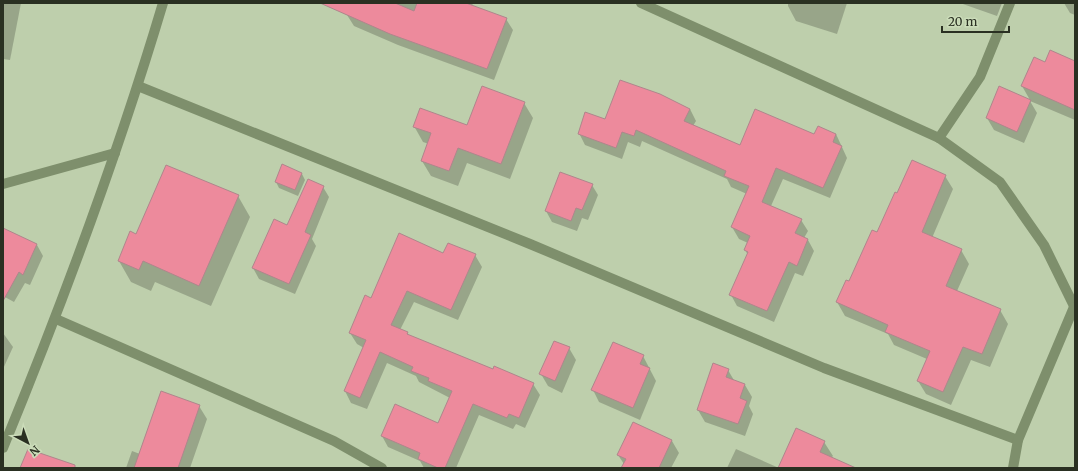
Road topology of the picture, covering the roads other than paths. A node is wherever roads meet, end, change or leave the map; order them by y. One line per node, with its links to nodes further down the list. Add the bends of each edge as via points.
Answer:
1 (163, 3): 4 (street)
2 (641, 3): 5 (street)
3 (1010, 3): 5 (street, via 980,77)
4 (138, 86): 6 (street); 10 (street, via 530,244 824,368)
5 (939, 138): 8 (street, via 1000,182 1044,245)
6 (115, 153): 7 (street); 9 (street)
7 (3, 184)
8 (1075, 307): 10 (street)
9 (56, 319): 11 (street); 12 (street, via 334,441)
10 (1018, 440): 13 (street)
11 (3, 448)
12 (382, 468)
13 (1013, 468)

